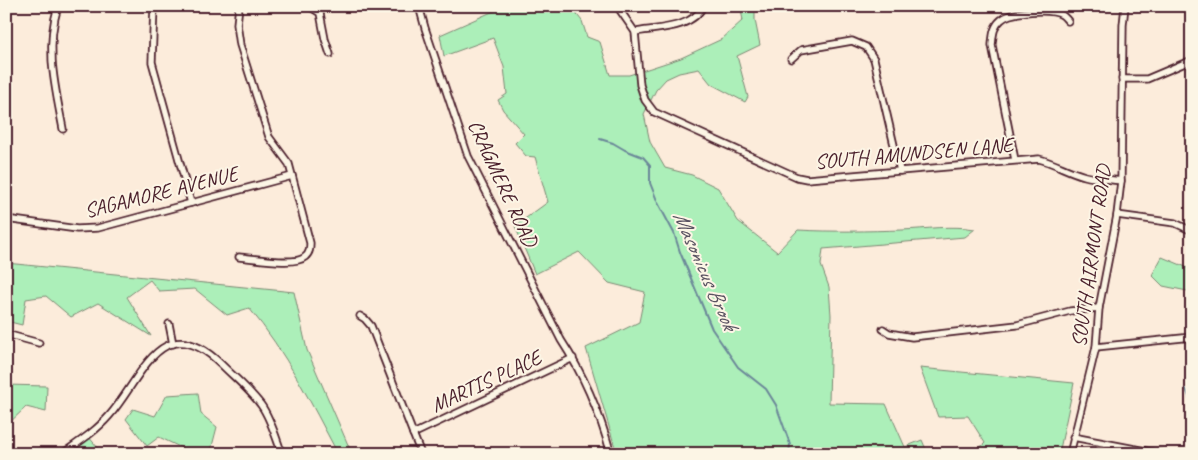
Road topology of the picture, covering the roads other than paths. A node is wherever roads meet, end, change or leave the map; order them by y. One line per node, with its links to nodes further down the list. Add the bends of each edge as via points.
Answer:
1 (58, 6): 15 (street, via 51,50)
2 (154, 6): 20 (street, via 152,62)
3 (239, 6): 18 (street, via 240,45 269,137 288,164)
4 (309, 6): 11 (street, via 320,13)
5 (419, 6): 34 (street, CRAGMERE ROAD, via 468,156)
6 (618, 6): 10 (street)
7 (703, 6): 10 (street, via 692,20)
8 (1125, 6): 14 (street, SOUTH AIRMONT ROAD)
9 (1068, 21): 16 (street, via 1051,12 1016,13 1002,19 994,29 992,45)
10 (635, 32): 17 (street, SOUTH AMUNDSEN LANE, via 640,85 654,112 797,177 808,179)
11 (330, 54)
12 (792, 59): 17 (street, via 801,50 811,47 852,41 866,47 874,59)
13 (1192, 60): 14 (street, via 1147,79)
14 (1122, 79): 19 (street, SOUTH AIRMONT ROAD)
15 (63, 129)
16 (1015, 160): 17 (street, SOUTH AMUNDSEN LANE); 19 (street, SOUTH AMUNDSEN LANE, via 1039,159 1085,176)
17 (900, 171)
18 (292, 176): 20 (street, SAGAMORE AVENUE); 24 (street, via 310,251 299,260)
19 (1121, 181): 21 (street, SOUTH AIRMONT ROAD)
20 (191, 203): 22 (street, SAGAMORE AVENUE, via 98,228 77,229)
21 (1118, 215): 23 (street, via 1175,223); 25 (street, SOUTH AIRMONT ROAD)
22 (6, 219)
23 (1192, 231)
24 (239, 257)
25 (1099, 308): 28 (street, via 1070,311 1016,325 912,337 889,334); 33 (street, SOUTH AIRMONT ROAD)
26 (360, 316): 35 (street, via 371,326)
27 (169, 324): 32 (street)
28 (883, 328)
29 (6, 334): 31 (street)
30 (1192, 336): 33 (street)
31 (39, 343)
32 (172, 344): 37 (street, via 149,359 118,405 97,428); 38 (street, via 188,344 209,352 267,414)
33 (1096, 347): 36 (street, SOUTH AIRMONT ROAD)
34 (573, 358): 35 (street, MARTIS PLACE); 40 (street, CRAGMERE ROAD, via 595,405)
35 (413, 434): 39 (street)
36 (1073, 437): 41 (street, SOUTH AIRMONT ROAD); 42 (street)
37 (62, 454)
38 (282, 454)
39 (421, 454)
40 (612, 454)
41 (1070, 454)
42 (1161, 454)

